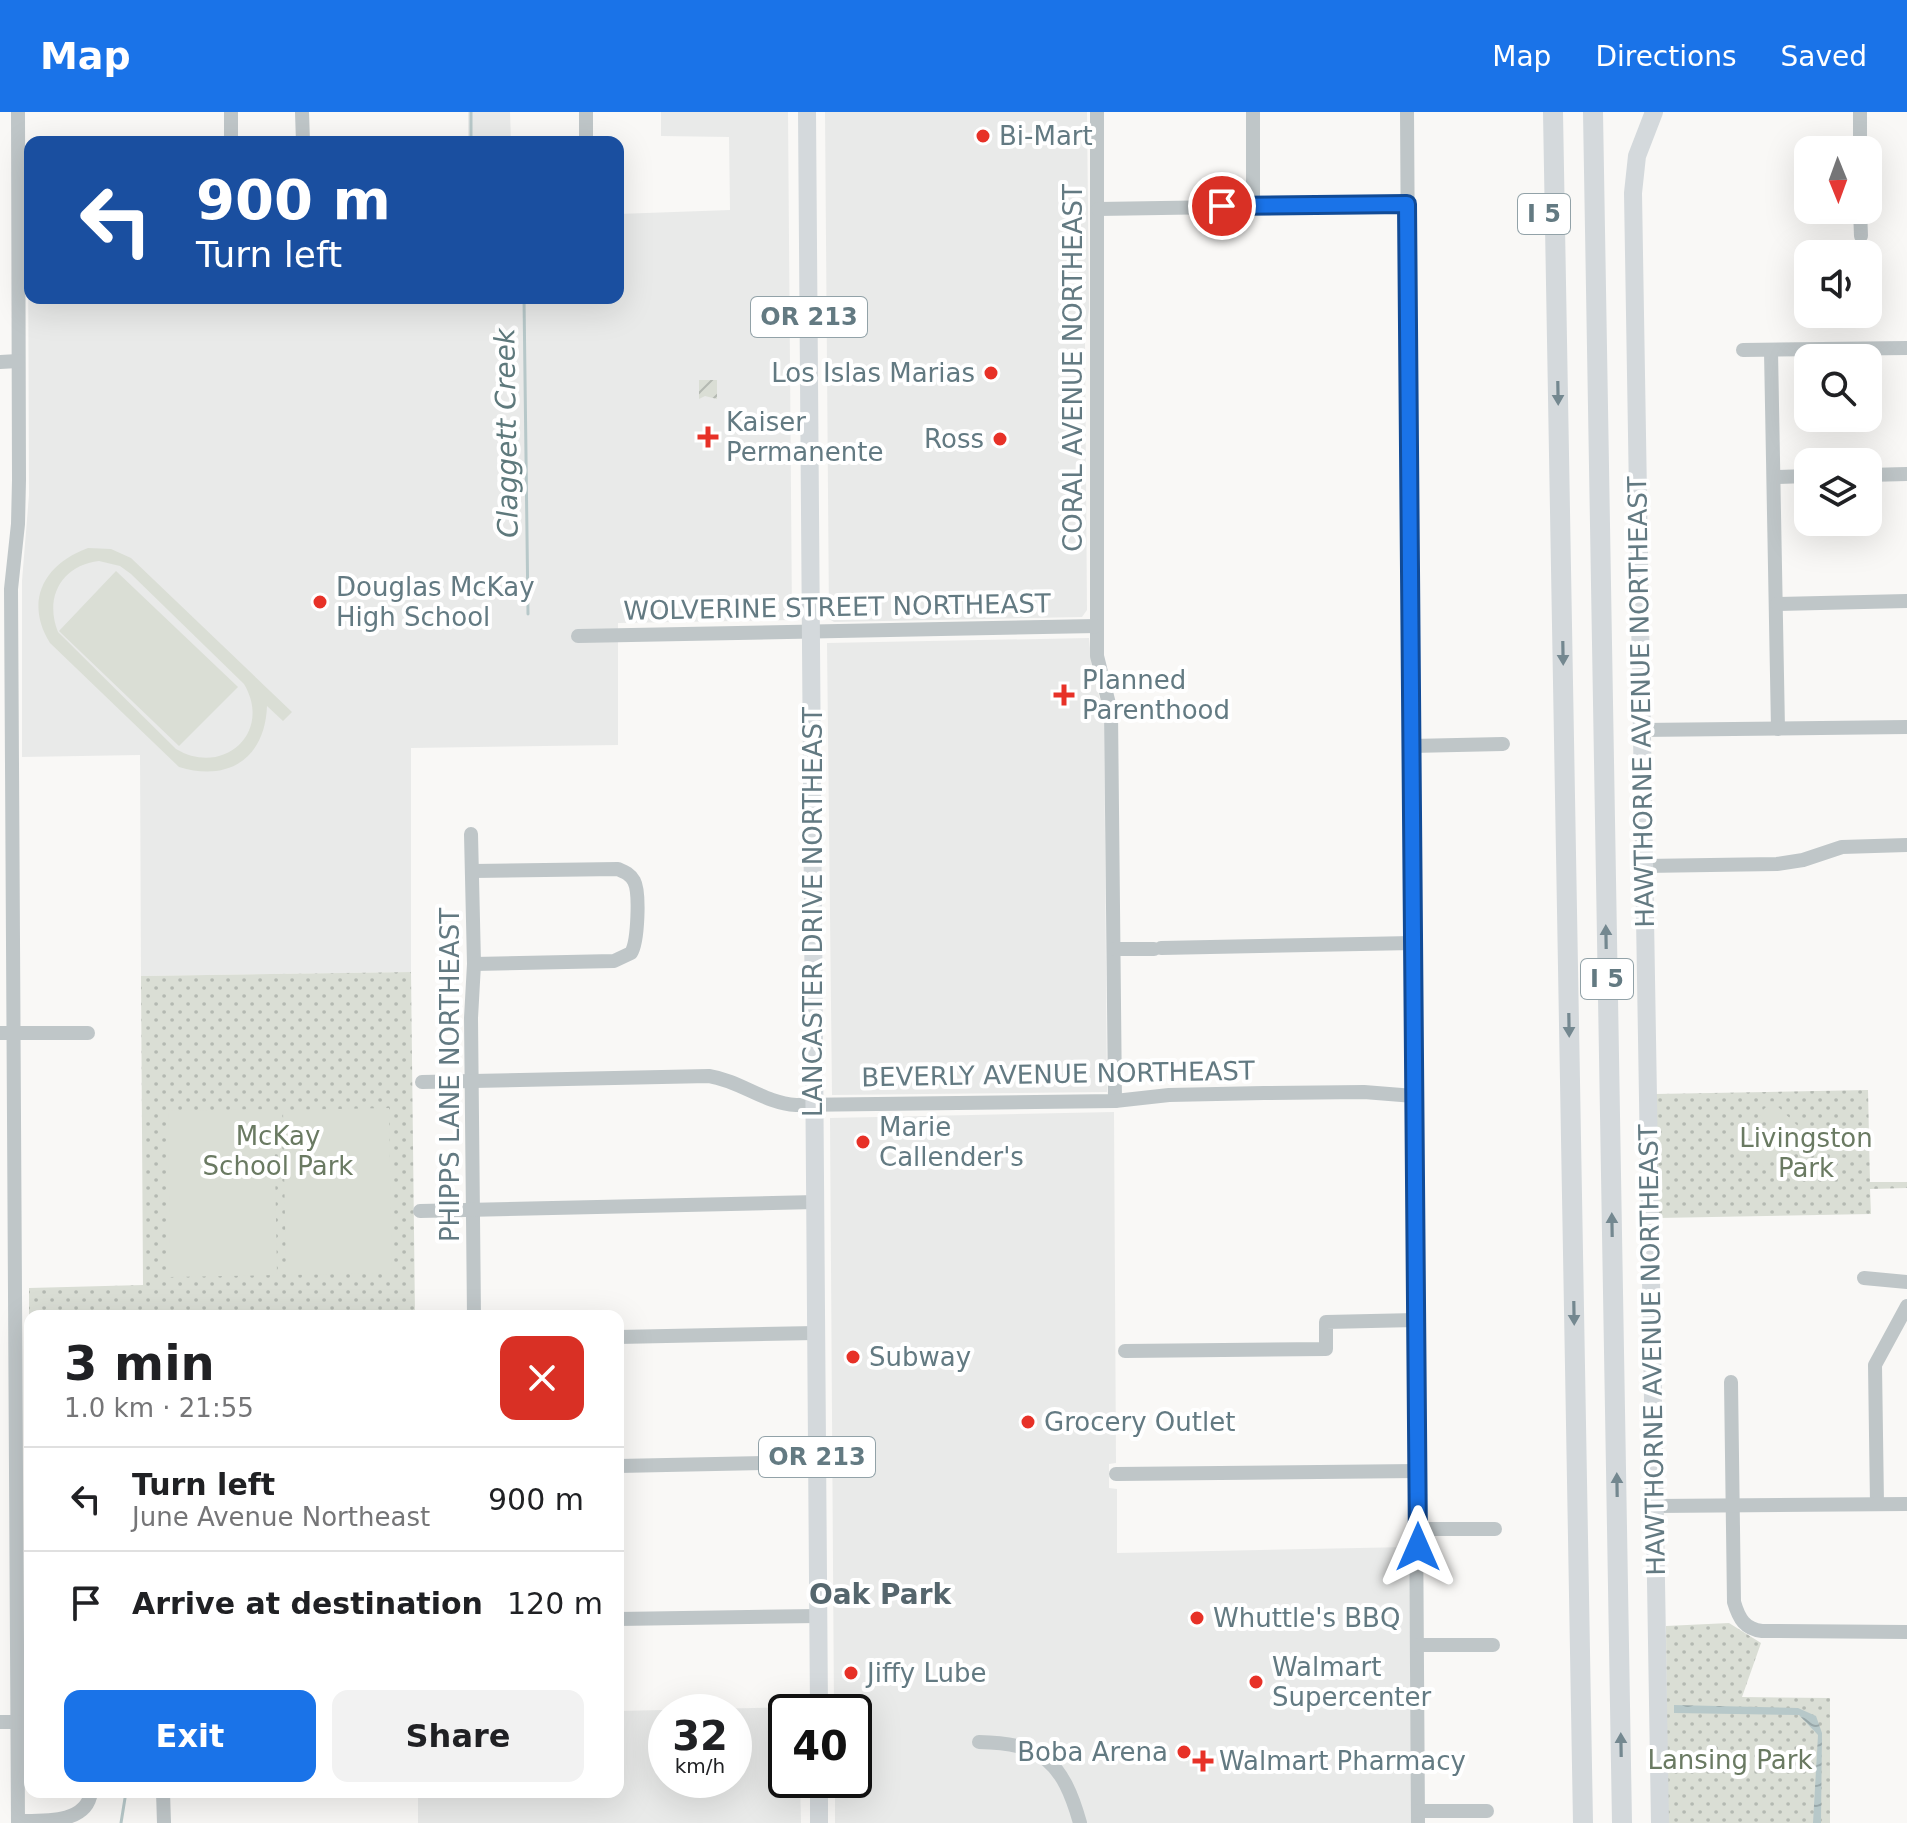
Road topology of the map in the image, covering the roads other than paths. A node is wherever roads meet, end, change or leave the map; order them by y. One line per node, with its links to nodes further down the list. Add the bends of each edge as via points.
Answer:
1 (18, 112): 27 (street)
2 (231, 112): 14 (street)
3 (302, 112): 15 (street)
4 (586, 112): 16 (street)
5 (807, 112): 37 (main road, LANCASTER DRIVE NORTHEAST / OR 213)
6 (1097, 112): 20 (street, CORAL AVENUE NORTHEAST)
7 (1253, 112): 19 (street)
8 (1407, 112): 18 (street)
9 (1541, 112): 23 (highway, I 5, via 1544,224)
10 (1553, 112): 23 (highway, I 5)
11 (1594, 112): 104 (highway, I 5, one-way to 11)
12 (1654, 112): 41 (main road, HAWTHORNE AVENUE NORTHEAST, via 1637,156 1633,193)
13 (1860, 112): 17 (street)
14 (231, 136)
15 (303, 136)
16 (586, 136)
17 (1860, 136)
18 (1407, 204): 19 (street); 43 (street)
19 (1253, 205): 20 (street)
20 (1098, 209): 36 (street, CORAL AVENUE NORTHEAST)
21 (1861, 224): 22 (street)
22 (1861, 236)
23 (1557, 315): 103 (highway, I 5, one-way to 103)
24 (1907, 348): 26 (street)
25 (1743, 350): 26 (street)
26 (1771, 351): 32 (street)
27 (18, 361): 28 (street); 33 (street, via 18,512)
28 (0, 362)
29 (1907, 474): 30 (street)
30 (1882, 475)
31 (1794, 476): 32 (street)
32 (1775, 477): 35 (street)
33 (5, 589): 44 (street)
34 (1907, 601): 35 (street)
35 (1777, 604): 40 (street)
36 (1097, 626): 37 (street, WOLVERINE STREET NORTHEAST); 50 (street, CORAL AVENUE NORTHEAST, via 1097,662 1111,712)
37 (810, 632): 38 (street, WOLVERINE STREET NORTHEAST); 58 (main road, LANCASTER DRIVE NORTHEAST / OR 213)
38 (578, 636)
39 (1907, 727): 40 (street)
40 (1778, 729): 41 (street)
41 (1641, 730): 47 (main road, HAWTHORNE AVENUE NORTHEAST)
42 (1503, 744): 43 (street)
43 (1411, 746): 49 (street)
44 (6, 810): 52 (street)
45 (471, 834): 48 (street, PHIPPS LANE NORTHEAST)
46 (1907, 845): 47 (street, via 1842,847 1777,864)
47 (1644, 866): 82 (main road, HAWTHORNE AVENUE NORTHEAST)
48 (473, 871): 51 (street, PHIPPS LANE NORTHEAST); 51 (street, via 618,869 636,886 637,938 631,953 614,961)
49 (1413, 943): 50 (street); 56 (street)
50 (1114, 949): 57 (street, CORAL AVENUE NORTHEAST)
51 (474, 964): 54 (street, PHIPPS LANE NORTHEAST)
52 (7, 1033): 53 (street); 59 (street)
53 (88, 1033)
54 (472, 1081): 55 (street, BEVERLY AVENUE NORTHEAST); 58 (street, BEVERLY AVENUE NORTHEAST, via 709,1076 773,1102); 61 (street, PHIPPS LANE NORTHEAST)
55 (422, 1082)
56 (1414, 1096): 57 (street, BEVERLY AVENUE NORTHEAST, via 1264,1093); 69 (street)
57 (1115, 1101): 58 (street, BEVERLY AVENUE NORTHEAST)
58 (814, 1105): 60 (main road, LANCASTER DRIVE NORTHEAST / OR 213)
59 (7, 1139): 64 (street)
60 (816, 1202): 61 (street); 70 (main road, LANCASTER DRIVE NORTHEAST / OR 213)
61 (474, 1210): 62 (street); 68 (street, PHIPPS LANE NORTHEAST)
62 (420, 1211)
63 (0, 1264): 64 (street)
64 (16, 1264): 73 (street)
65 (1864, 1278): 66 (street)
66 (1907, 1282)
67 (1907, 1306): 80 (street, via 1875,1365)
68 (474, 1310)
69 (1416, 1320): 72 (street, via 1326,1322 1326,1349); 77 (street)
70 (816, 1333): 71 (street); 75 (main road, LANCASTER DRIVE NORTHEAST / OR 213)
71 (624, 1337)
72 (1125, 1351)
73 (23, 1371): 92 (street)
74 (1731, 1382): 79 (street)
75 (817, 1462): 76 (street); 85 (main road, LANCASTER DRIVE NORTHEAST / OR 213)
76 (624, 1466)
77 (1417, 1471): 78 (street); 83 (street)
78 (1116, 1474)
79 (1733, 1504): 80 (street); 82 (street); 87 (street, via 1734,1602 1744,1624 1762,1631)
80 (1877, 1504): 81 (street)
81 (1907, 1504)
82 (1655, 1506): 105 (main road, HAWTHORNE AVENUE NORTHEAST)
83 (1418, 1529): 84 (street); 88 (street)
84 (1495, 1529)
85 (818, 1616): 86 (street); 90 (main road, LANCASTER DRIVE NORTHEAST / OR 213)
86 (624, 1619)
87 (1907, 1632)
88 (1418, 1645): 89 (street); 98 (street)
89 (1493, 1645)
90 (819, 1694)
91 (0, 1722): 92 (street)
92 (18, 1722): 99 (street)
93 (979, 1742): 102 (street, via 1019,1745 1046,1757 1065,1782)
94 (90, 1798): 99 (street, via 88,1808 74,1819)
95 (163, 1798): 100 (street)
96 (819, 1798): 101 (main road)
97 (1487, 1811): 98 (street)
98 (1418, 1817)
99 (18, 1822)
100 (164, 1823)
101 (819, 1823)
102 (1080, 1823)
103 (1583, 1823)
104 (1622, 1823)
105 (1660, 1823)

